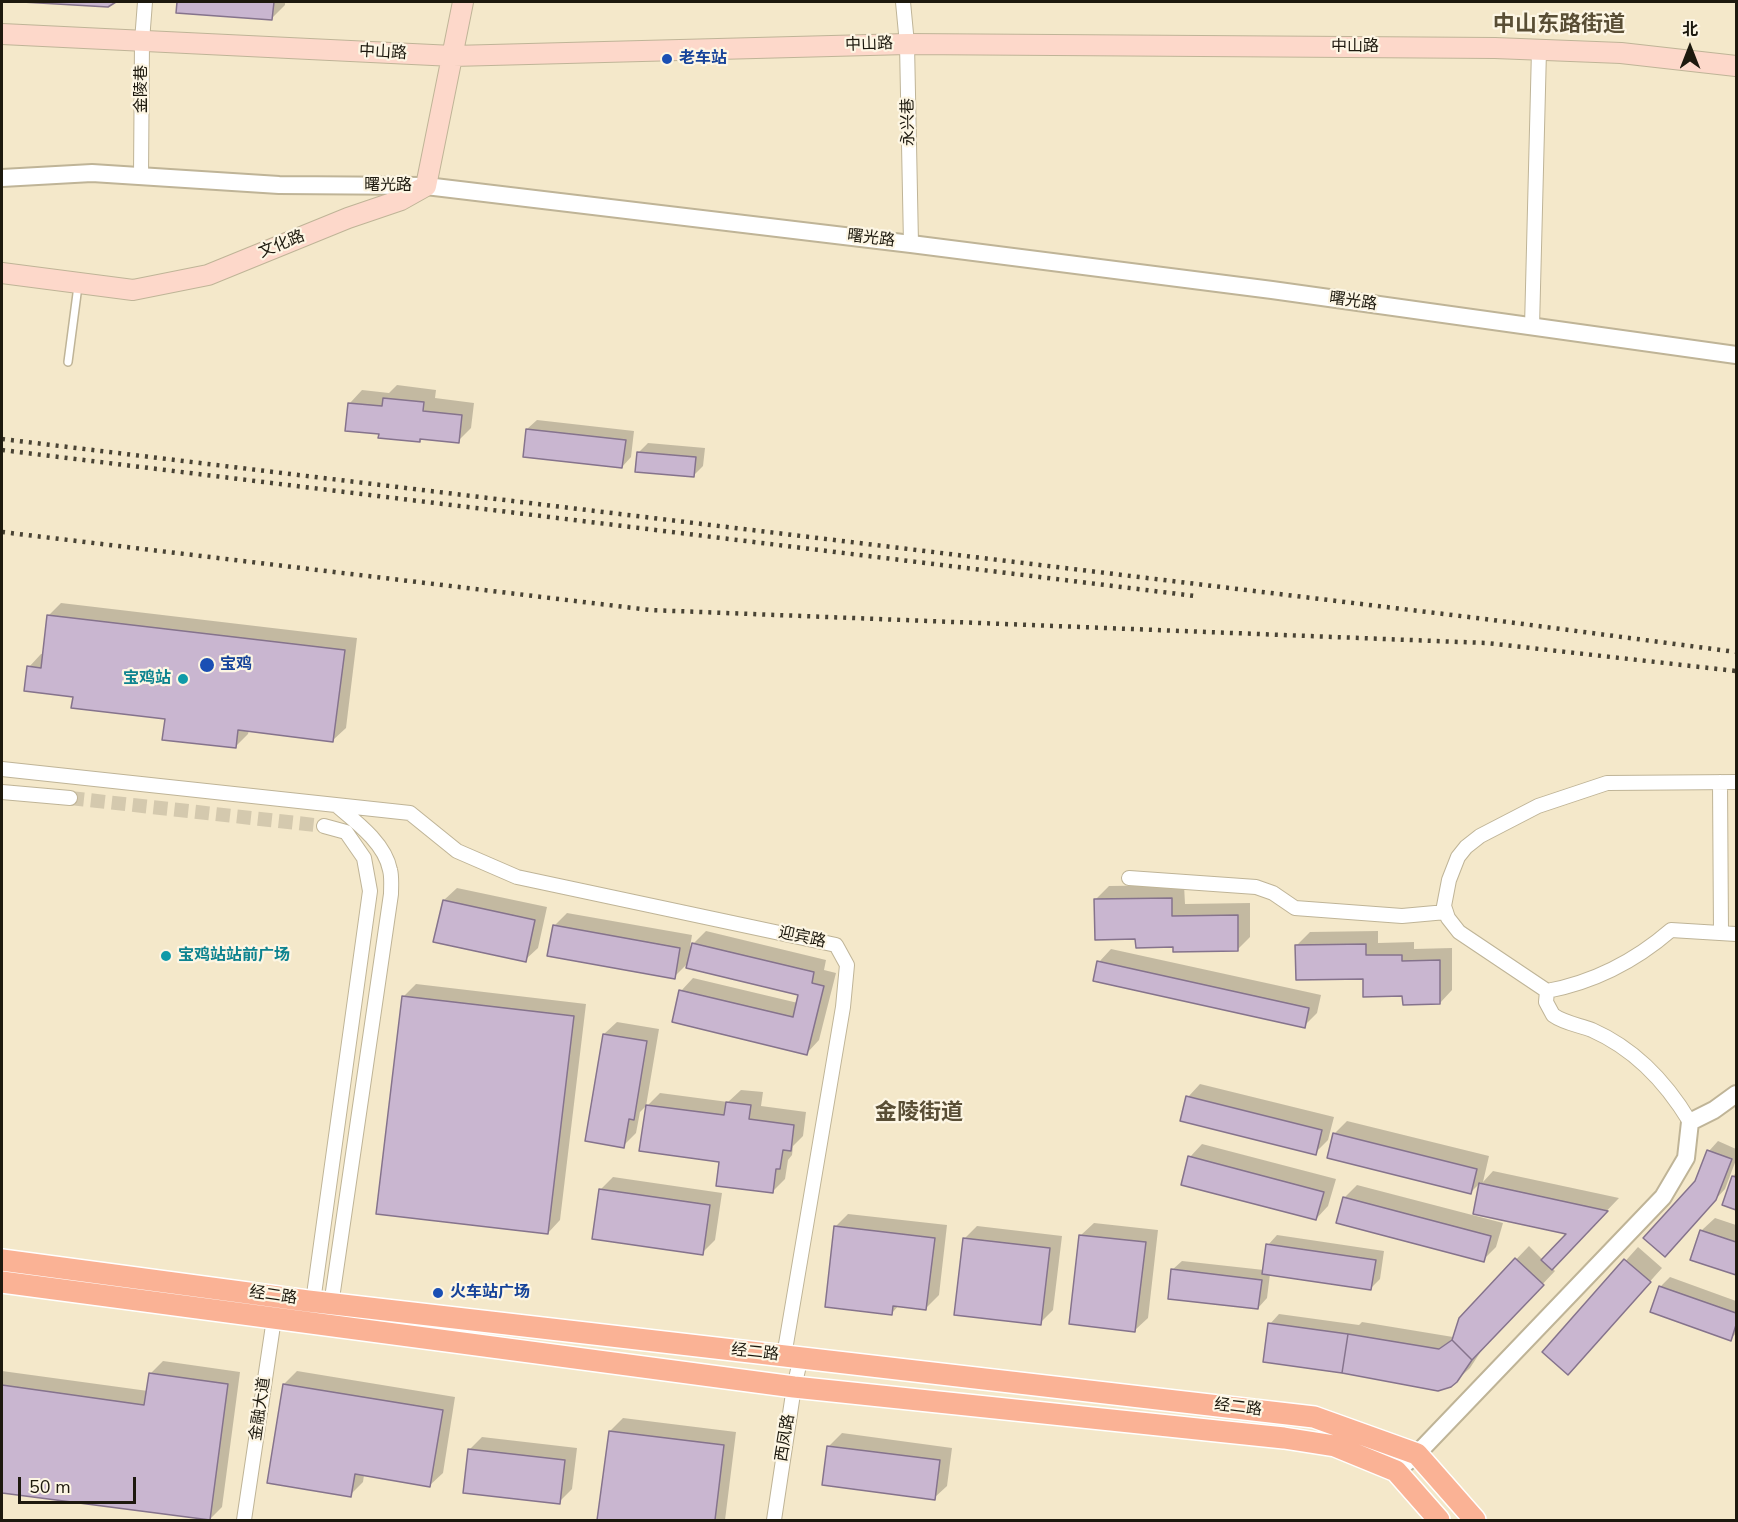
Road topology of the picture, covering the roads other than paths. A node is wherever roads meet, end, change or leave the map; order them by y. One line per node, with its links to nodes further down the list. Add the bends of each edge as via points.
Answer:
1 (145, 2): 5 (street, 金陵巷)
2 (463, 2): 8 (main road)
3 (903, 2): 6 (street, 永兴巷)
4 (2, 34): 5 (main road, 中山路)
5 (142, 41): 8 (main road, 中山路); 10 (street, 金陵巷)
6 (907, 44): 7 (main road, 中山路); 8 (main road, 中山路); 13 (street, 永兴巷)
7 (1539, 50): 9 (main road, 中山路, via 1622,53); 16 (street)
8 (453, 56): 12 (main road)
9 (1737, 66)
10 (141, 176): 11 (street, 曙光路, via 92,173); 12 (street, 曙光路, via 279,185)
11 (2, 178)
12 (426, 186): 13 (street, 曙光路); 15 (main road, 文化路, via 401,200 208,275 133,290)
13 (911, 244): 16 (street, 曙光路)
14 (2, 273): 15 (main road, 文化路)
15 (78, 283): 18 (lane)
16 (1532, 327): 17 (street, 曙光路)
17 (1737, 355)
18 (68, 362)
19 (2, 769): 24 (street)
20 (1720, 782): 21 (street); 27 (street, via 1608,783 1538,806 1480,836 1466,848 1452,868); 28 (street)
21 (1737, 782)
22 (2, 792): 23 (street)
23 (69, 798)
24 (336, 805): 36 (street, via 381,849 390,869 391,894); 39 (street, 迎宾路, via 410,813 457,851 518,877 836,945 848,965)
25 (324, 826): 36 (street, via 346,832 364,858 370,891)
26 (1129, 878): 27 (street, via 1256,887 1295,908 1402,916)
27 (1446, 912): 30 (street, via 1459,932)
28 (1721, 933): 29 (street); 30 (street, via 1671,930 1613,971)
29 (1737, 934)
30 (1547, 991): 32 (street, via 1547,1007 1553,1015 1626,1049 1656,1075)
31 (1737, 1094): 32 (street)
32 (1690, 1122): 41 (street, via 1686,1158 1664,1197)
33 (2, 1260): 35 (main road, 经二路)
34 (2, 1282): 37 (main road, 经二路)
35 (277, 1297): 36 (main road, 经二路); 37 (street, 金融大道)
36 (322, 1302): 38 (street); 39 (main road, 经二路)
37 (274, 1318): 38 (main road, 经二路); 43 (street, 金融大道)
38 (319, 1324): 40 (main road, 经二路)
39 (792, 1356): 40 (street, 西凤路); 41 (main road, 经二路, via 1314,1417)
40 (794, 1387): 42 (main road, 经二路, via 1284,1438 1335,1446); 44 (street, 西凤路)
41 (1417, 1454): 42 (street); 46 (main road, 经二路)
42 (1396, 1471): 45 (main road, 经二路)
43 (244, 1521)
44 (774, 1521)
45 (1439, 1521)
46 (1474, 1521)

